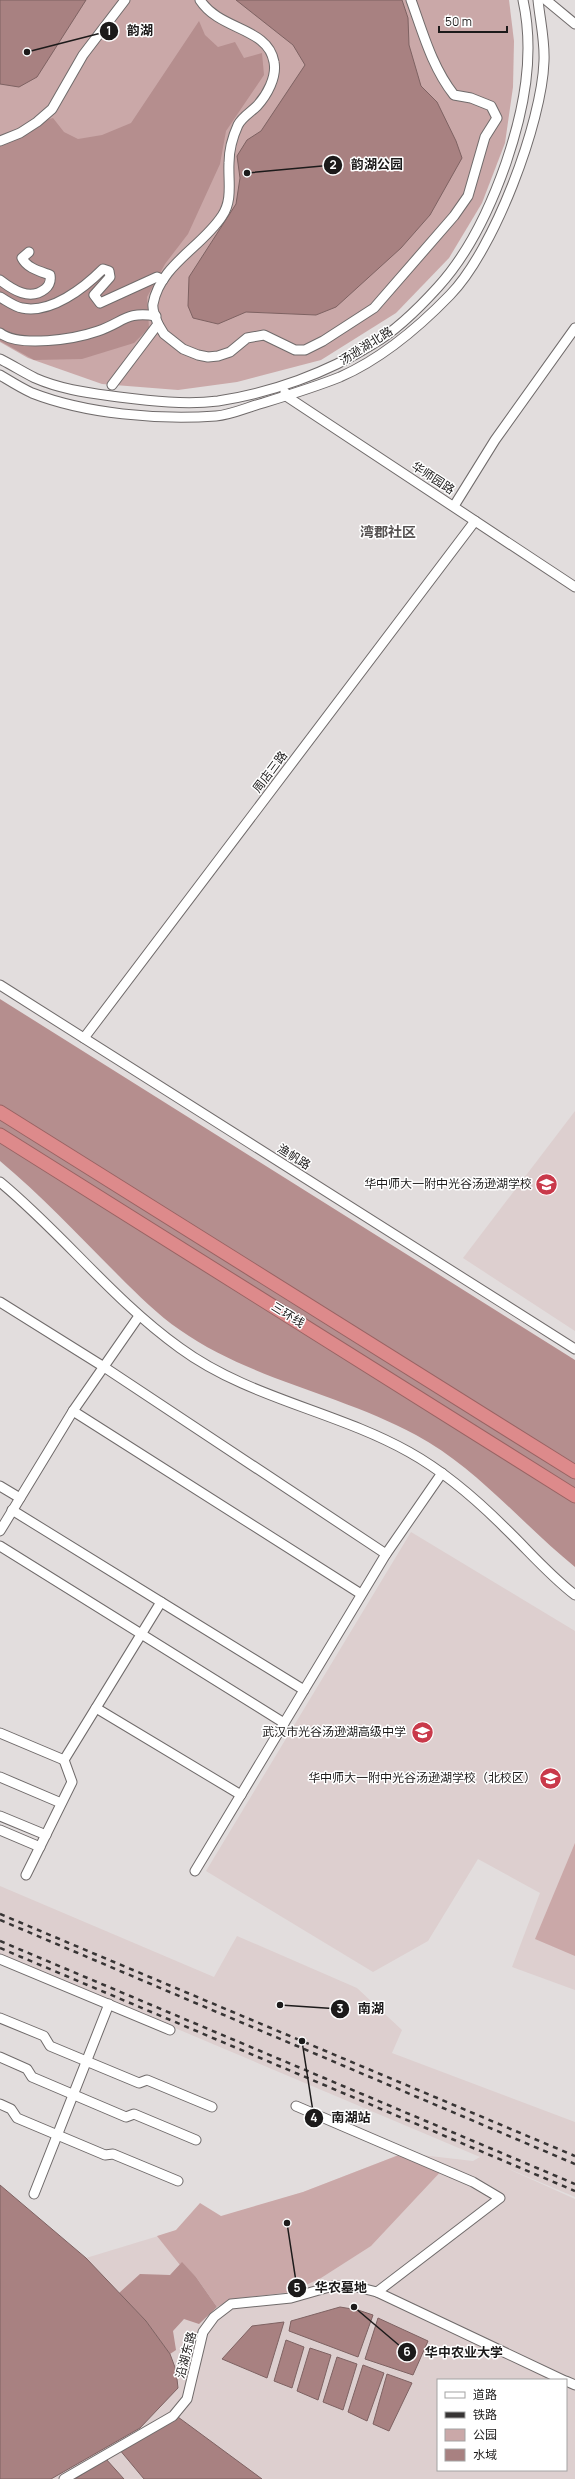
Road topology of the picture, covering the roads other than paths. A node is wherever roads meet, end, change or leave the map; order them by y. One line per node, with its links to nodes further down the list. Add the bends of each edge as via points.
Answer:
1 (125, 0): 8 (street, via 83,55 52,109 20,133)
2 (200, 0): 11 (street, via 213,16 256,35 268,46 274,61 274,76 258,105 238,124 230,154 230,190 223,216 182,257)
3 (411, 0): 13 (street, via 438,72 454,95 491,106 497,118 485,137 468,196 454,216 374,308 324,341 305,350 295,350 264,335 247,338 230,352 218,356 198,356 173,341)
4 (523, 0): 19 (street, 汤逊湖北路, via 528,26 529,58 523,103 501,178 467,247 439,286 408,317 374,344)
5 (538, 0): 20 (street, 汤逊湖北路, via 544,60 539,101 525,151 496,222 477,258 451,294 394,346 341,376)
6 (546, 0): 7 (street)
7 (575, 24)
8 (0, 141)
9 (29, 252): 10 (street, via 22,258 24,263 50,275 51,281 47,288 38,294 29,294 19,292)
10 (0, 280)
11 (164, 280): 12 (street, via 157,277 148,280 100,303 94,295 110,277 109,271 103,269 91,281 50,306 37,309 21,308); 13 (street, via 153,305)
12 (0, 297)
13 (157, 320): 15 (street, via 138,313 98,331 48,340 25,341 5,337); 18 (street)
14 (575, 328): 21 (street, via 495,440)
15 (0, 333)
16 (0, 359): 19 (street, 汤逊湖北路, via 36,378 77,392 150,401 216,401)
17 (0, 375): 20 (street, 汤逊湖北路, via 30,392 74,406 142,414 218,416)
18 (112, 385)
19 (283, 386): 20 (street)
20 (286, 396): 21 (street, 华师园路)
21 (454, 506): 22 (street, 华师园路)
22 (475, 521): 23 (street, 华师园路); 25 (street, 周店三路)
23 (575, 587)
24 (0, 985): 25 (street, 渔帆路)
25 (84, 1038): 31 (street, 渔帆路)
26 (0, 1112): 34 (highway, 三环线)
27 (0, 1135): 37 (highway, 三环线)
28 (0, 1182): 30 (street)
29 (0, 1302): 32 (street)
30 (139, 1316): 32 (street); 35 (street, via 179,1348 218,1372 373,1434)
31 (575, 1349)
32 (104, 1367): 33 (street); 42 (street)
33 (73, 1412): 38 (street); 43 (street)
34 (575, 1472)
35 (442, 1473): 42 (street); 44 (street, via 506,1528 532,1558)
36 (0, 1486): 38 (street)
37 (575, 1496)
38 (20, 1498): 39 (street)
39 (12, 1510): 40 (street); 45 (street)
40 (0, 1530)
41 (0, 1546): 46 (street)
42 (386, 1554): 43 (street)
43 (361, 1594): 47 (street)
44 (575, 1595)
45 (161, 1602): 46 (street); 47 (street)
46 (142, 1634): 48 (street); 49 (street)
47 (304, 1690): 49 (street)
48 (96, 1708): 51 (street); 53 (street)
49 (284, 1723): 53 (street)
50 (0, 1733): 51 (street)
51 (64, 1760): 54 (street, via 72,1782)
52 (0, 1777): 54 (street)
53 (240, 1796): 59 (street)
54 (61, 1803): 57 (street)
55 (0, 1816): 57 (street)
56 (0, 1830): 58 (street)
57 (46, 1835): 58 (street)
58 (40, 1846): 60 (street)
59 (195, 1871)
60 (26, 1875)
61 (0, 1959): 62 (street)
62 (109, 2004): 64 (street); 66 (street)
63 (0, 2018): 66 (street, via 44,2036 50,2046)
64 (170, 2030)
65 (0, 2057): 67 (street, via 27,2069 32,2077)
66 (86, 2062): 67 (street); 70 (street, via 138,2083 147,2080)
67 (74, 2095): 71 (street); 72 (street, via 126,2117 134,2114)
68 (0, 2104): 71 (street, via 11,2109 16,2118)
69 (296, 2106): 75 (street, via 473,2182 500,2198)
70 (212, 2107)
71 (58, 2135): 73 (street); 74 (street)
72 (196, 2140)
73 (178, 2181)
74 (34, 2194)
75 (377, 2292): 76 (street, 沿湖东路); 77 (street, 沿湖东路, via 357,2287 333,2286 291,2298 232,2304 214,2317 203,2332 187,2399 173,2416)
76 (561, 2379)
77 (64, 2479)

